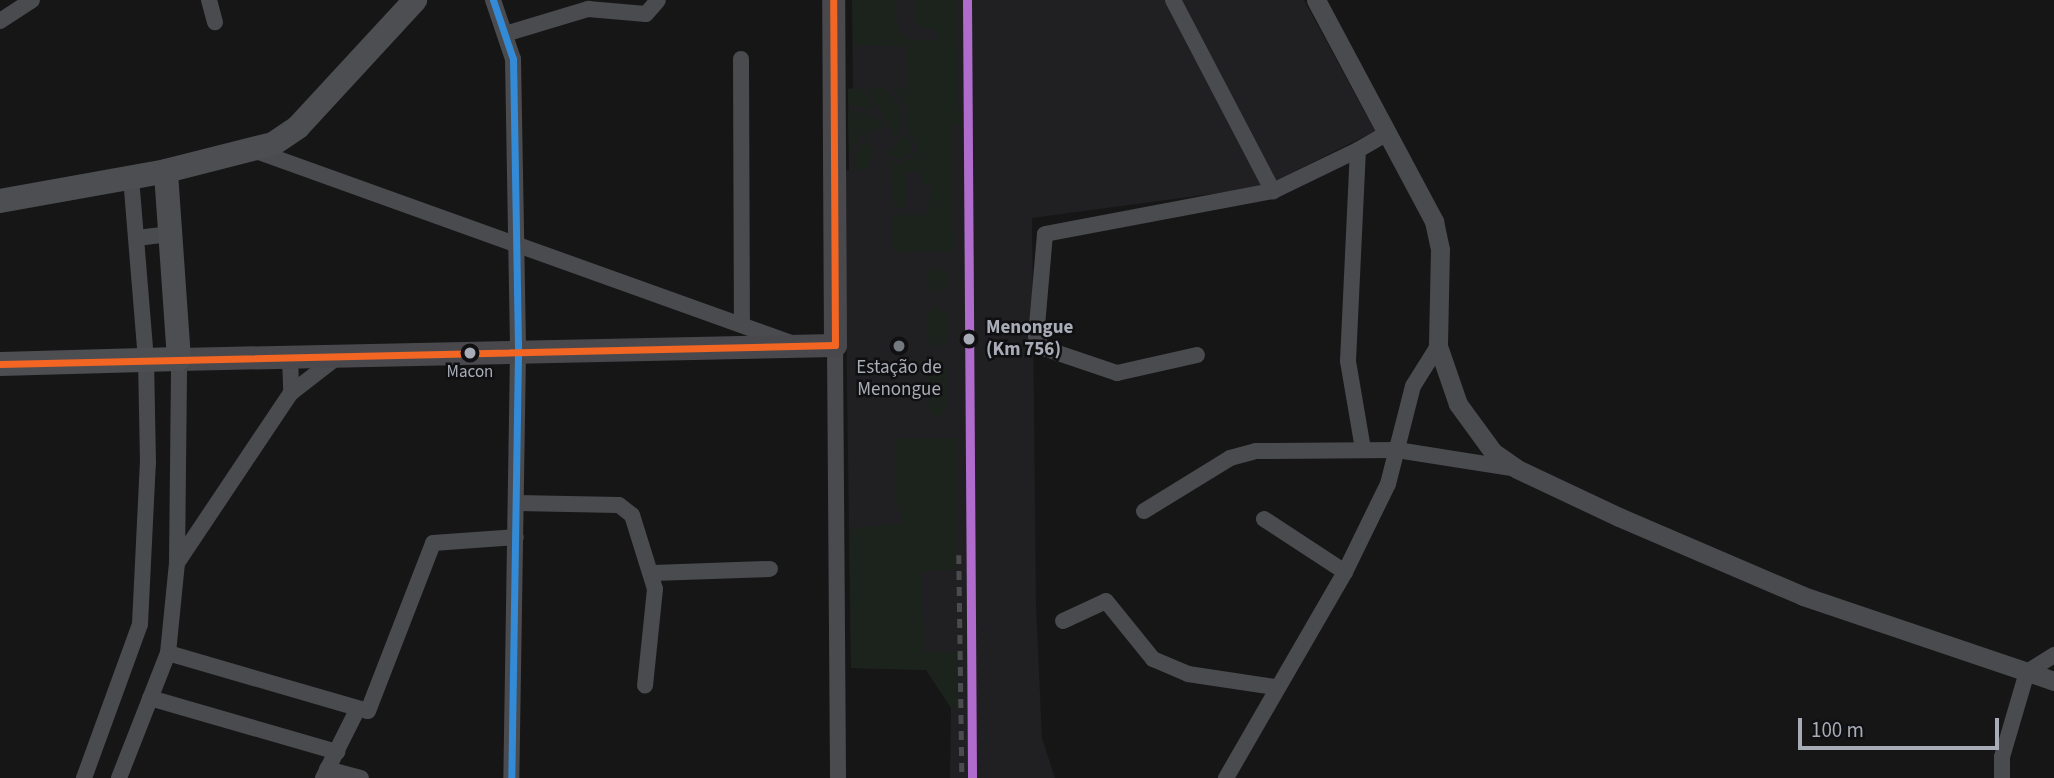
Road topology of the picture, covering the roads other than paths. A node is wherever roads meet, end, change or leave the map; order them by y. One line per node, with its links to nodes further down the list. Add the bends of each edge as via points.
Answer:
1 (32, 0): 10 (street)
2 (209, 0): 11 (street)
3 (415, 0): 16 (main road, via 298,127)
4 (493, 0): 12 (street)
5 (658, 0): 9 (street, via 646,14)
6 (833, 0): 26 (main road)
7 (1173, 0): 19 (street)
8 (1315, 0): 14 (street)
9 (571, 7): 12 (street)
10 (0, 21)
11 (215, 22)
12 (508, 33): 23 (street, via 513,59)
13 (741, 59): 24 (street)
14 (1387, 133): 15 (street); 27 (street, via 1429,209 1438,235)
15 (1358, 150): 19 (street); 36 (street, via 1348,361)
16 (256, 151): 17 (main road); 23 (street)
17 (166, 171): 18 (main road); 21 (main road)
18 (131, 176): 20 (main road); 22 (street)
19 (1273, 191): 30 (street, via 1051,230 1043,238 1036,337 1043,348 1110,372)
20 (0, 201)
21 (171, 234): 22 (street); 32 (main road)
22 (137, 238): 33 (street)
23 (514, 240): 24 (street); 28 (street)
24 (742, 323): 25 (street)
25 (798, 345): 26 (main road); 28 (main road)
26 (835, 345): 64 (street)
27 (1438, 346): 37 (street, via 1413,386); 38 (street, via 1458,404 1474,429 1493,452)
28 (518, 353): 29 (main road); 39 (street)
29 (342, 354): 31 (main road); 35 (street)
30 (1197, 355)
31 (290, 356): 32 (main road); 35 (street)
32 (179, 359): 33 (main road); 43 (street)
33 (146, 360): 34 (main road); 48 (street, via 148,463)
34 (0, 364)
35 (291, 393): 43 (street)
36 (1363, 449): 37 (street); 40 (street, via 1242,453)
37 (1397, 450): 38 (street); 45 (street, via 1384,494)
38 (1517, 469): 52 (street, via 1803,596)
39 (517, 503): 42 (street); 46 (street, via 627,508)
40 (1144, 511)
41 (1264, 519): 45 (street)
42 (516, 537): 57 (street, via 433,543 369,711); 63 (street)
43 (177, 563): 49 (street)
44 (770, 569): 46 (street)
45 (1345, 572): 55 (street)
46 (653, 573): 54 (street)
47 (1063, 621): 55 (street, via 1106,601 1153,659 1188,674)
48 (140, 624): 49 (street); 60 (street)
49 (171, 627): 50 (street)
50 (167, 653): 56 (street); 57 (street)
51 (2054, 655): 52 (street)
52 (2027, 672): 53 (street); 66 (street, via 2002,757)
53 (2054, 681)
54 (645, 685)
55 (1275, 687): 65 (street)
56 (150, 698): 58 (street); 61 (street)
57 (357, 710): 58 (street)
58 (337, 752): 59 (street)
59 (325, 773): 62 (street)
60 (84, 778)
61 (119, 778)
62 (361, 778)
63 (511, 778)
64 (838, 778)
65 (1226, 778)
66 (2002, 778)

